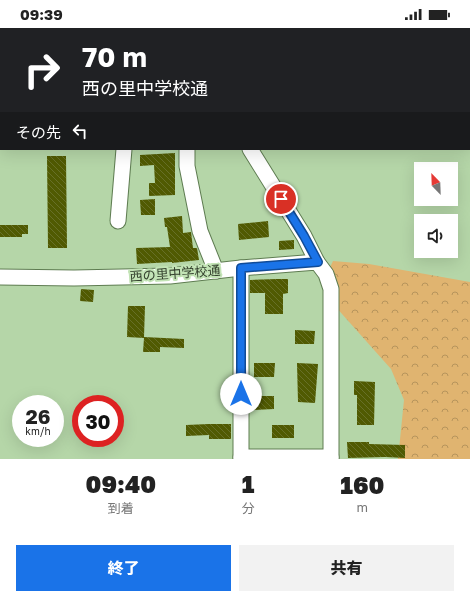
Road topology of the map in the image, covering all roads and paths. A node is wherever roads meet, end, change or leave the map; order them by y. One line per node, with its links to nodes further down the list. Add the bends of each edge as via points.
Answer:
1 (124, 150): 4 (street)
2 (187, 150): 7 (street, via 187,166 200,231)
3 (251, 150): 5 (street)
4 (118, 221)
5 (318, 262): 6 (street, 西の里中学校通); 10 (street, via 326,274 331,289)
6 (241, 268): 7 (street, 西の里中学校通); 9 (street)
7 (216, 271): 8 (street, 西の里中学校通, via 170,276)
8 (0, 277)
9 (241, 458): 10 (street)
10 (331, 458)

